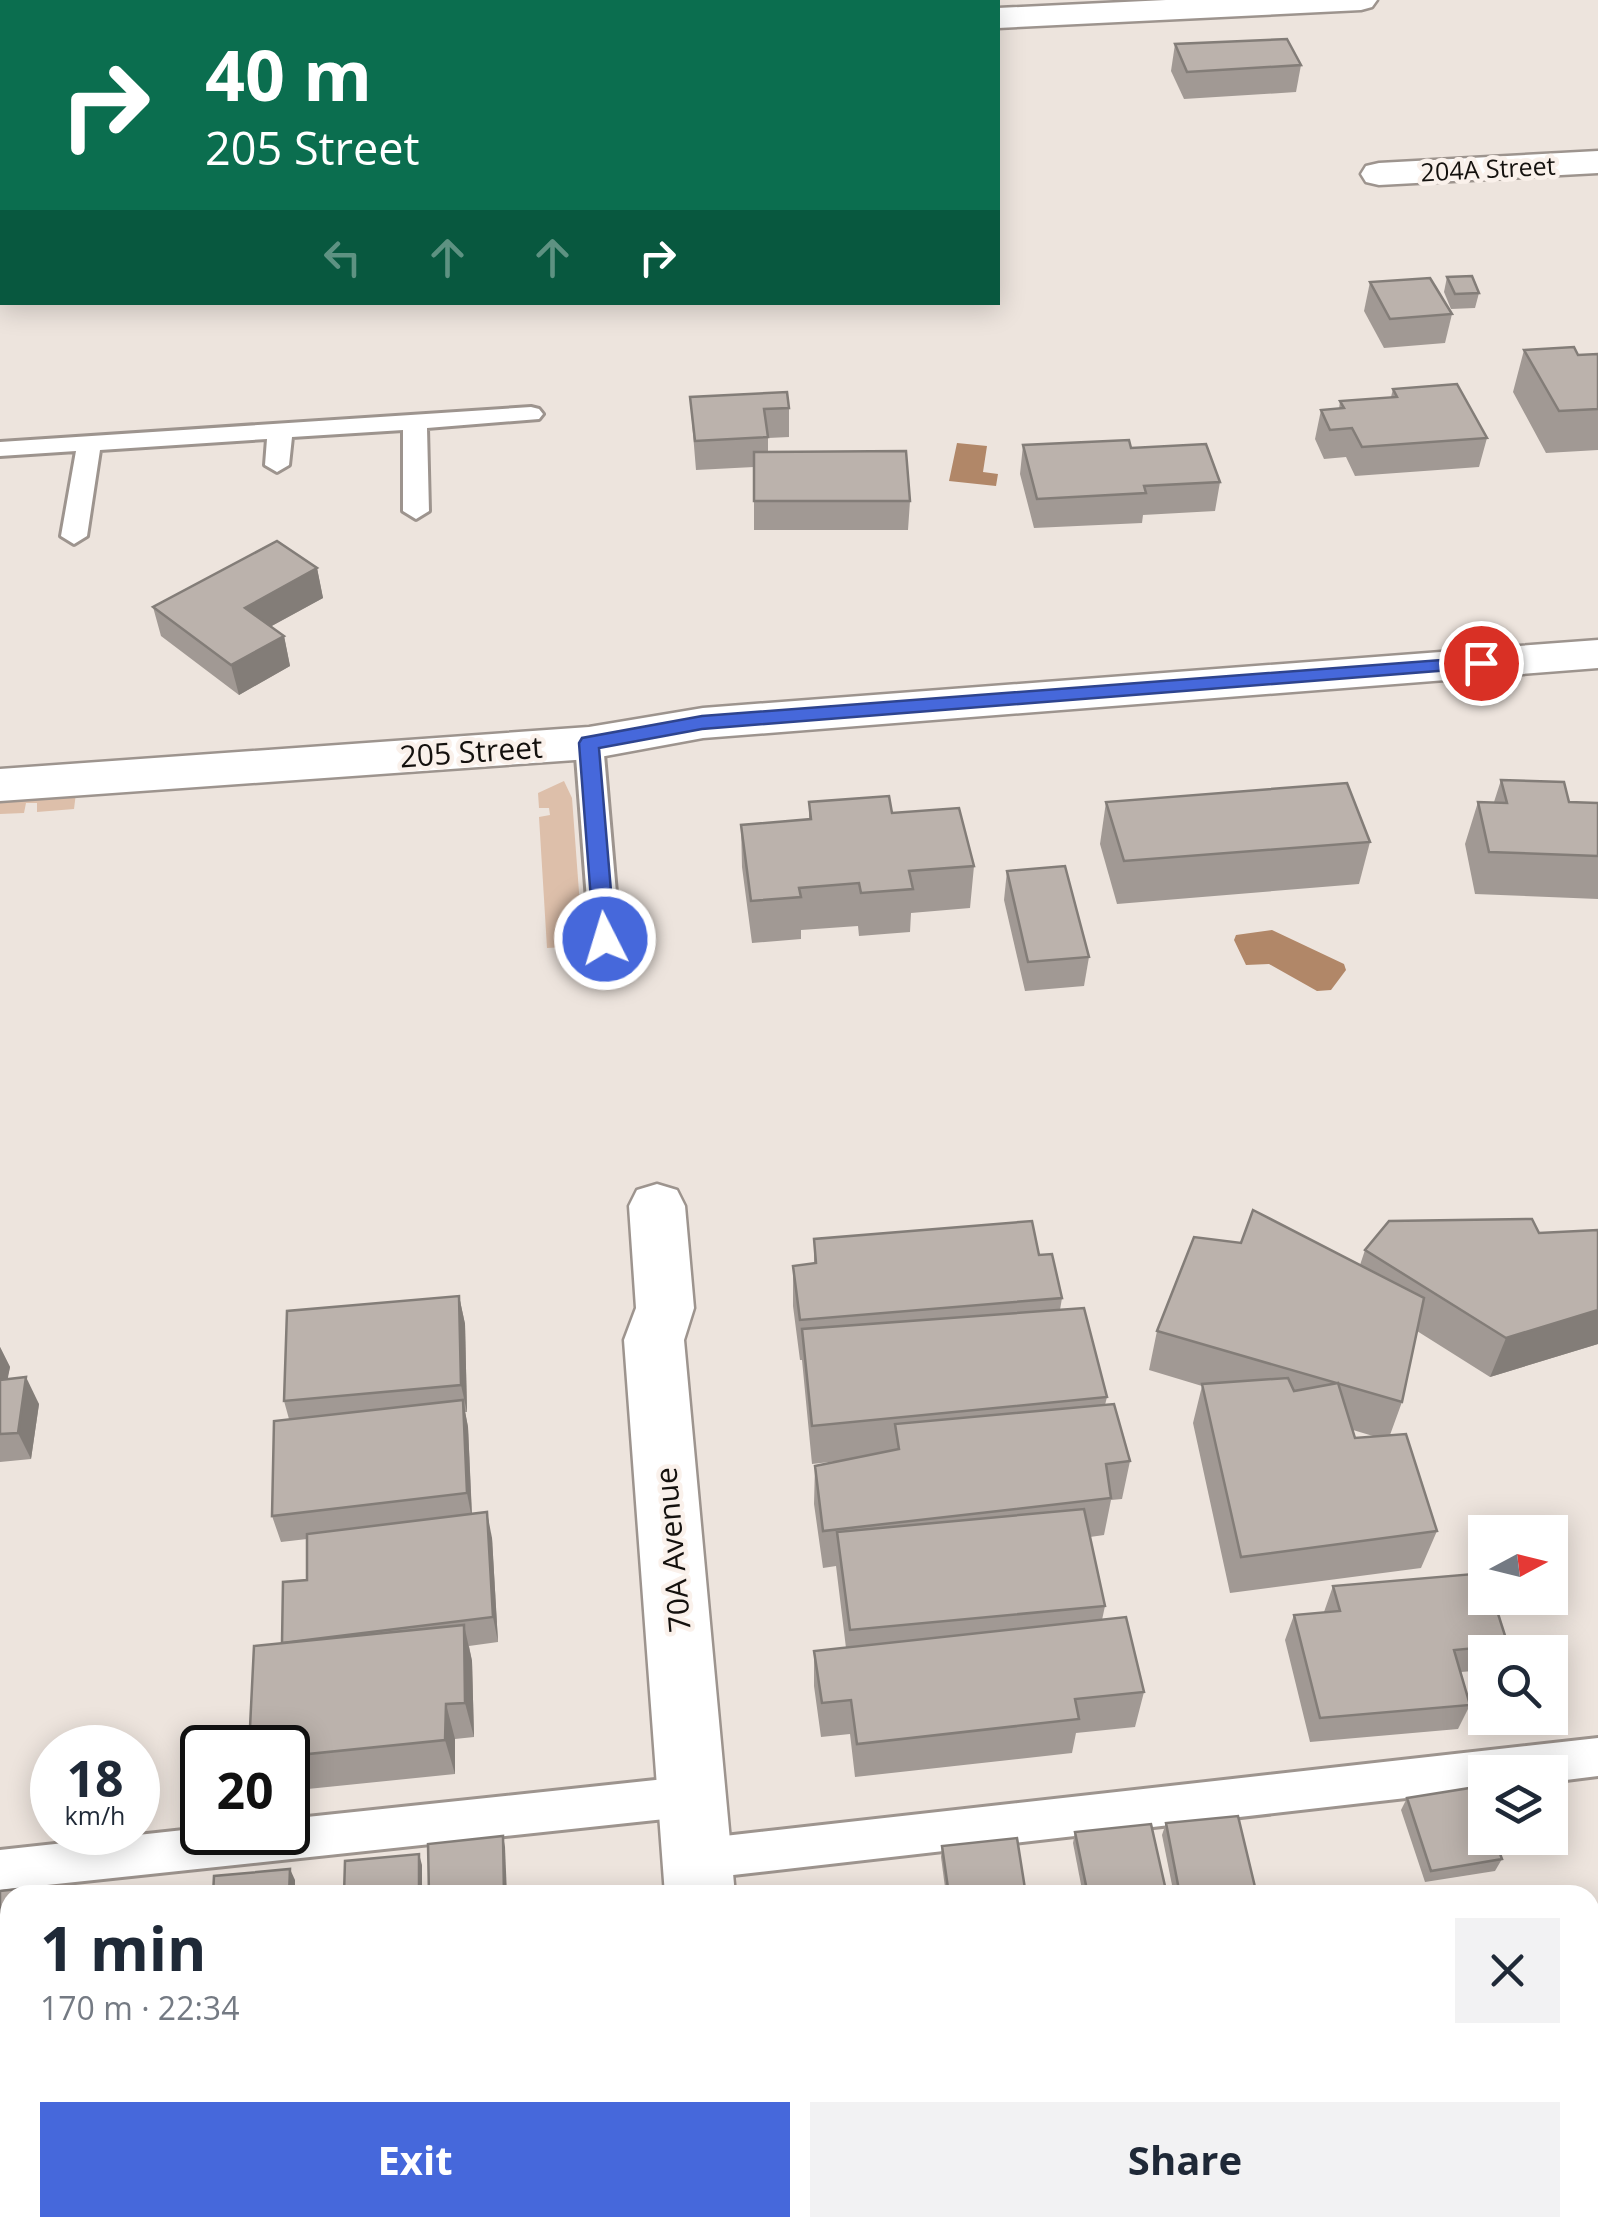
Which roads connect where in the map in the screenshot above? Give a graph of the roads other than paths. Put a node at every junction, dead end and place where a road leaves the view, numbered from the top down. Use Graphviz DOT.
graph roads {
  1 [pos="1360,0"];
  2 [pos="1000,18"];
  3 [pos="1598,162"];
  4 [pos="1378,174"];
  5 [pos="531,414"];
  6 [pos="415,422"];
  7 [pos="280,431"];
  8 [pos="89,444"];
  9 [pos="0,450"];
  10 [pos="277,465"];
  11 [pos="416,512"];
  12 [pos="74,536"];
  13 [pos="1598,654"];
  14 [pos="589,743"];
  15 [pos="0,785"];
  16 [pos="605,939"];
  17 [pos="657,1206"];
  18 [pos="1598,1756"];
  19 [pos="693,1796"];
  20 [pos="0,1870"];
  21 [pos="699,1877"];
  1 -- 2 [label="street"];
  3 -- 4 [label="street, 204A Street"];
  5 -- 6 [label="lane"];
  6 -- 7 [label="lane"];
  6 -- 11 [label="lane"];
  7 -- 8 [label="lane"];
  7 -- 10 [label="lane"];
  8 -- 9 [label="lane"];
  8 -- 12 [label="lane"];
  13 -- 14 [label="street, 205 Street"];
  14 -- 15 [label="street, 205 Street"];
  14 -- 16 [label="lane"];
  17 -- 19 [label="street, 70A Avenue"];
  18 -- 21 [label="lane"];
  19 -- 20 [label="lane"];
  19 -- 21 [label="street, 70A Avenue"];
}
